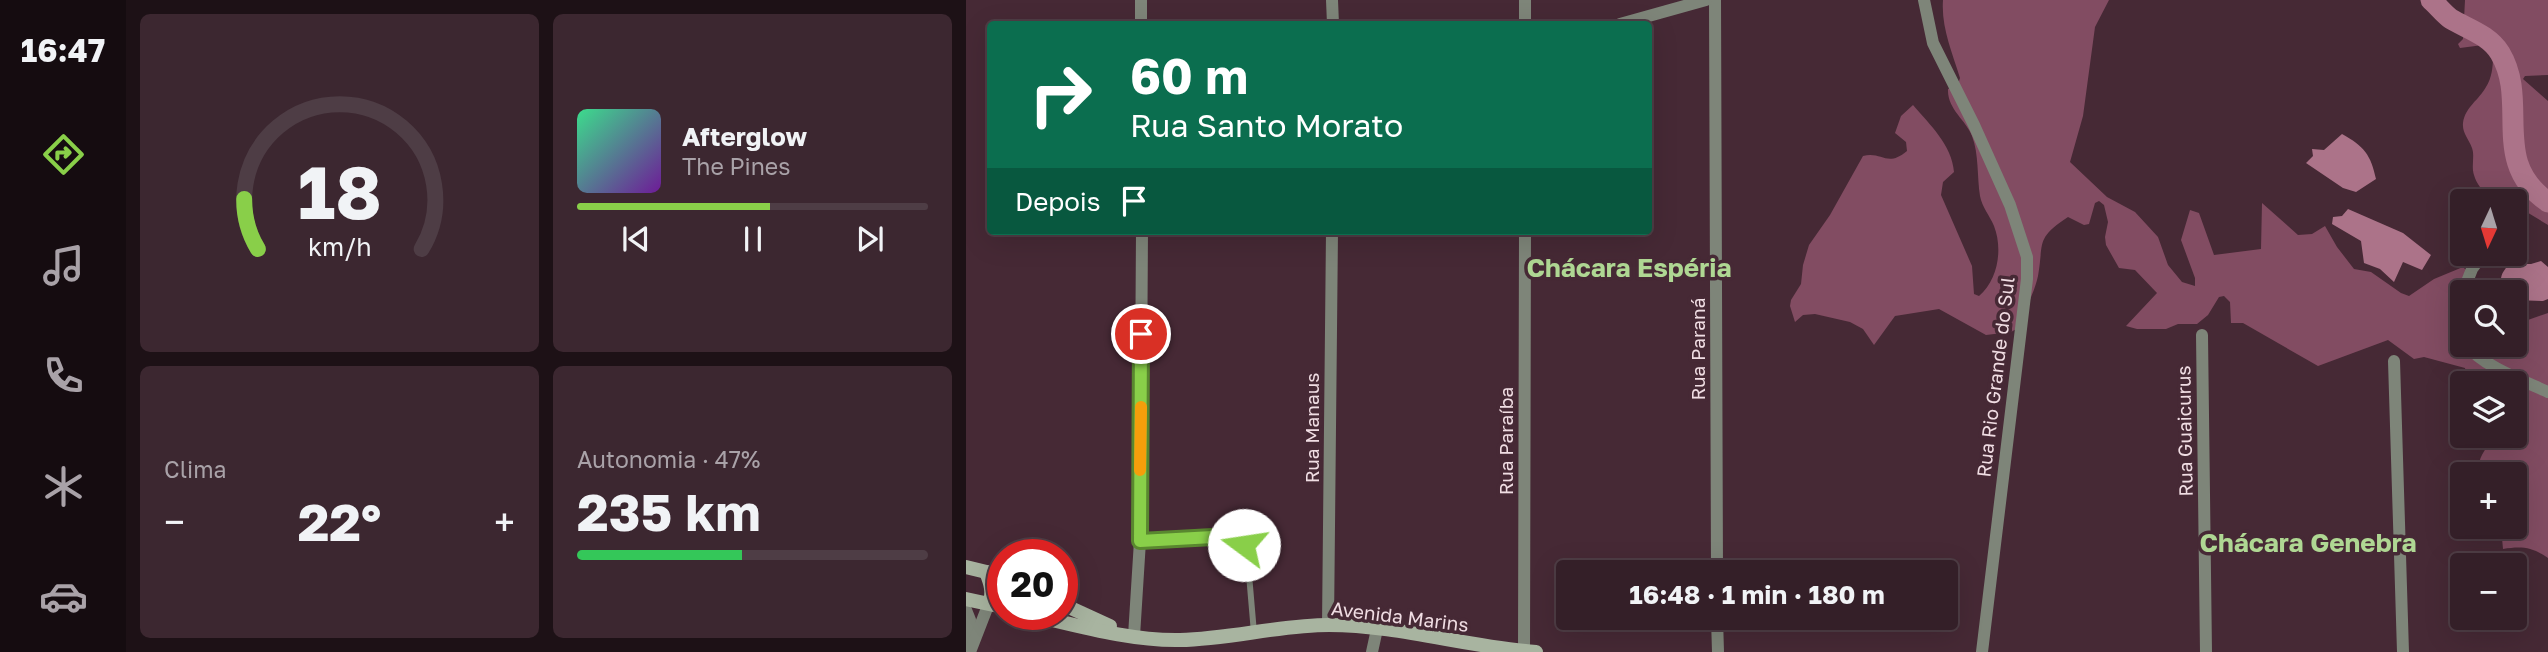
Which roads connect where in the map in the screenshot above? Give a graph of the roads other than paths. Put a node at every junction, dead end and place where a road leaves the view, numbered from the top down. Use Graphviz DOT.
graph roads {
  1 [pos="1141,0"];
  2 [pos="1332,0"];
  3 [pos="1525,0"];
  4 [pos="1706,0"];
  5 [pos="1714,0"];
  6 [pos="1924,0"];
  7 [pos="1141,21"];
  8 [pos="1332,21"];
  9 [pos="1525,21"];
  10 [pos="1631,21"];
  11 [pos="1142,235"];
  12 [pos="1332,235"];
  13 [pos="1525,235"];
  14 [pos="2202,335"];
  15 [pos="2481,357"];
  16 [pos="2394,361"];
  17 [pos="2548,392"];
  18 [pos="1140,541"];
  19 [pos="1717,560"];
  20 [pos="966,567"];
  21 [pos="986,572"];
  22 [pos="966,599"];
  23 [pos="987,603"];
  24 [pos="966,610"];
  25 [pos="1078,611"];
  26 [pos="987,621"];
  27 [pos="1078,624"];
  28 [pos="1328,625"];
  29 [pos="1377,629"];
  30 [pos="1717,630"];
  31 [pos="1254,633"];
  32 [pos="1134,636"];
  33 [pos="969,652"];
  34 [pos="1372,652"];
  35 [pos="1530,652"];
  36 [pos="1717,652"];
  37 [pos="1982,652"];
  38 [pos="2206,652"];
  39 [pos="2403,652"];
  1 -- 7 [label="street"];
  2 -- 8 [label="street"];
  3 -- 9 [label="street"];
  4 -- 10 [label="street"];
  5 -- 19 [label="street, Rua Paraná"];
  6 -- 37 [label="street, Rua Rio Grande do Sul"];
  11 -- 18 [label="street"];
  12 -- 28 [label="street, Rua Manaus"];
  13 -- 35 [label="street, Rua Paraíba"];
  14 -- 38 [label="street, Rua Guaicurus"];
  15 -- 17 [label="street"];
  16 -- 39 [label="street"];
  18 -- 31 [label="lane"];
  18 -- 32 [label="street"];
  20 -- 21 [label="street"];
  22 -- 23 [label="street"];
  24 -- 33 [label="street"];
  25 -- 32 [label="street"];
  26 -- 33 [label="street"];
  27 -- 32 [label="street"];
  28 -- 29 [label="street, Avenida Marins"];
  28 -- 31 [label="street, Avenida Marins"];
  29 -- 34 [label="street"];
  29 -- 35 [label="street, Avenida Marins"];
  30 -- 36 [label="street"];
  31 -- 32 [label="street, Avenida Marins"];
}
